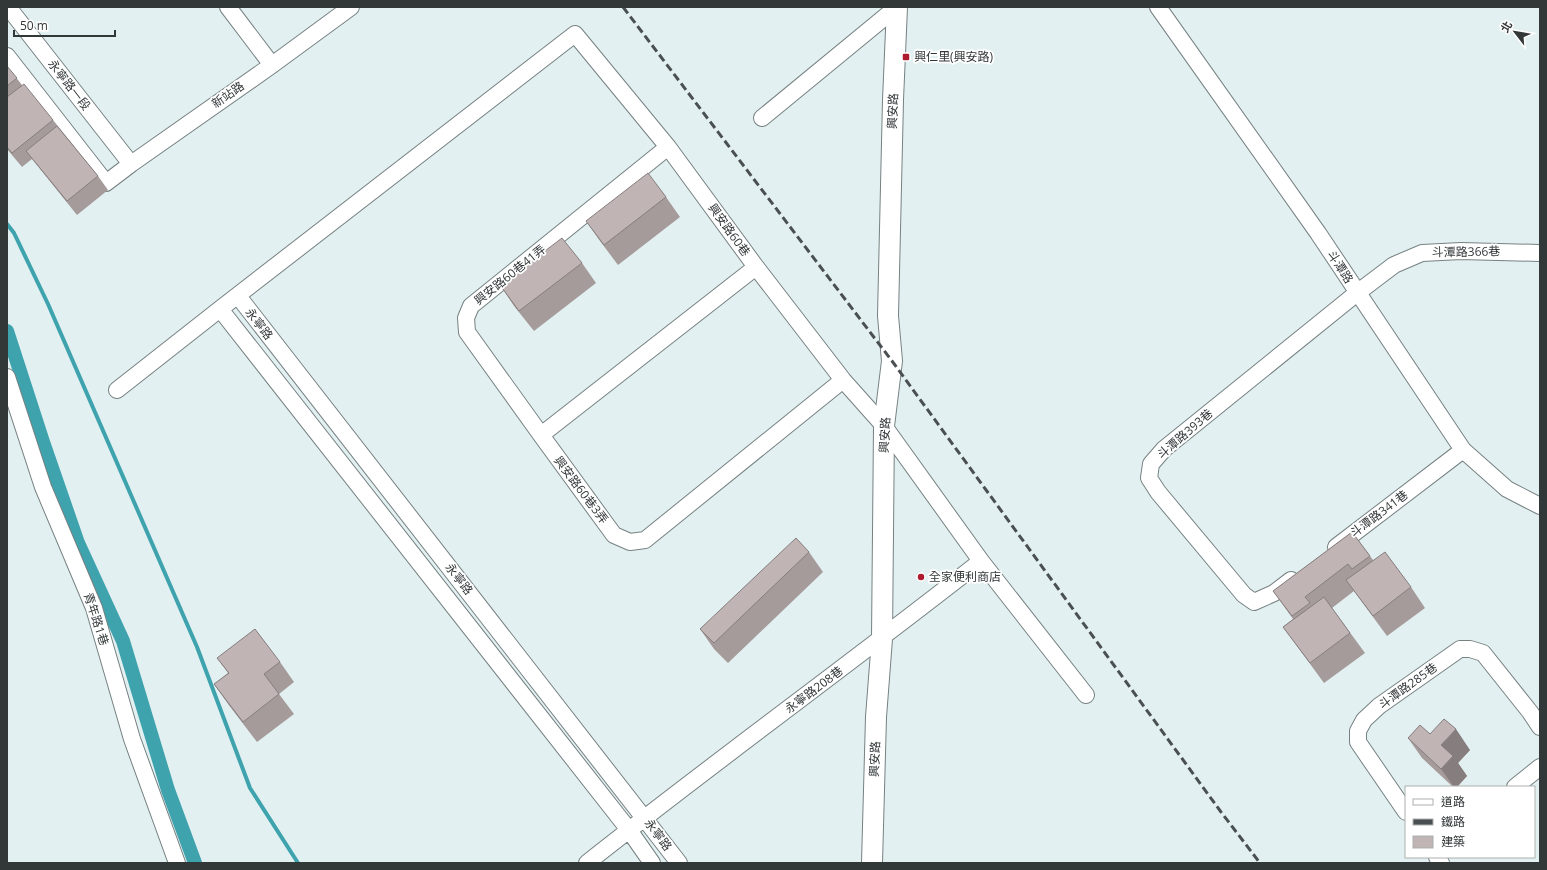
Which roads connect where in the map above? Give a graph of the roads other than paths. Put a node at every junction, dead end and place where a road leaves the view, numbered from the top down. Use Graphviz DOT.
graph roads {
  1 [pos="8,7"];
  2 [pos="228,7"];
  3 [pos="351,7"];
  4 [pos="897,7"];
  5 [pos="1158,7"];
  6 [pos="7,56"];
  7 [pos="272,65"];
  8 [pos="762,118"];
  9 [pos="668,147"];
  10 [pos="131,164"];
  11 [pos="1540,253"];
  12 [pos="756,267"];
  13 [pos="1357,293"];
  14 [pos="238,296"];
  15 [pos="220,309"];
  16 [pos="7,377"];
  17 [pos="843,380"];
  18 [pos="117,390"];
  19 [pos="884,426"];
  20 [pos="541,436"];
  21 [pos="1462,450"];
  22 [pos="1540,506"];
  23 [pos="1325,555"];
  24 [pos="981,561"];
  25 [pos="1306,569"];
  26 [pos="882,639"];
  27 [pos="1086,695"];
  28 [pos="1535,709"];
  29 [pos="1540,727"];
  30 [pos="1540,767"];
  31 [pos="1516,786"];
  32 [pos="1405,811"];
  33 [pos="645,817"];
  34 [pos="629,830"];
  35 [pos="177,863"];
  36 [pos="587,863"];
  37 [pos="652,863"];
  38 [pos="679,863"];
  39 [pos="872,863"];
  1 -- 10 [label="street, 永寧路一段"];
  2 -- 7 [label="street"];
  3 -- 7 [label="street, 新站路"];
  4 -- 8 [label="street"];
  4 -- 19 [label="street, 興安路"];
  5 -- 13 [label="street, 斗潭路"];
  6 -- 10 [label="street, 新站路"];
  7 -- 10 [label="street, 新站路"];
  9 -- 12 [label="street, 興安路60巷"];
  9 -- 14 [label="street, 興安路60巷"];
  9 -- 20 [label="street, 興安路60巷41弄"];
  11 -- 13 [label="street, 斗潭路366巷"];
  12 -- 17 [label="street, 興安路60巷"];
  12 -- 20 [label="street"];
  13 -- 21 [label="street, 斗潭路"];
  13 -- 25 [label="street, 斗潭路393巷"];
  14 -- 15 [label="street"];
  14 -- 33 [label="street, 永寧路"];
  15 -- 18 [label="street"];
  15 -- 34 [label="street, 永寧路"];
  16 -- 35 [label="street, 青年路1巷"];
  17 -- 19 [label="street, 興安路60巷"];
  17 -- 20 [label="street, 興安路60巷3弄"];
  19 -- 24 [label="street, 興安路60巷"];
  19 -- 26 [label="street, 興安路"];
  21 -- 22 [label="street, 斗潭路"];
  21 -- 23 [label="street, 斗潭路341巷"];
  24 -- 26 [label="street, 永寧路208巷"];
  24 -- 27 [label="street, 興安路60巷"];
  26 -- 33 [label="street, 永寧路208巷"];
  26 -- 39 [label="street, 興安路"];
  28 -- 29 [label="street, 斗潭路285巷"];
  28 -- 32 [label="street, 斗潭路285巷"];
  30 -- 31 [label="street"];
  33 -- 34 [label="street, 永寧路208巷"];
  33 -- 38 [label="street, 永寧路"];
  34 -- 36 [label="street, 永寧路208巷"];
  34 -- 37 [label="street, 永寧路"];
}
